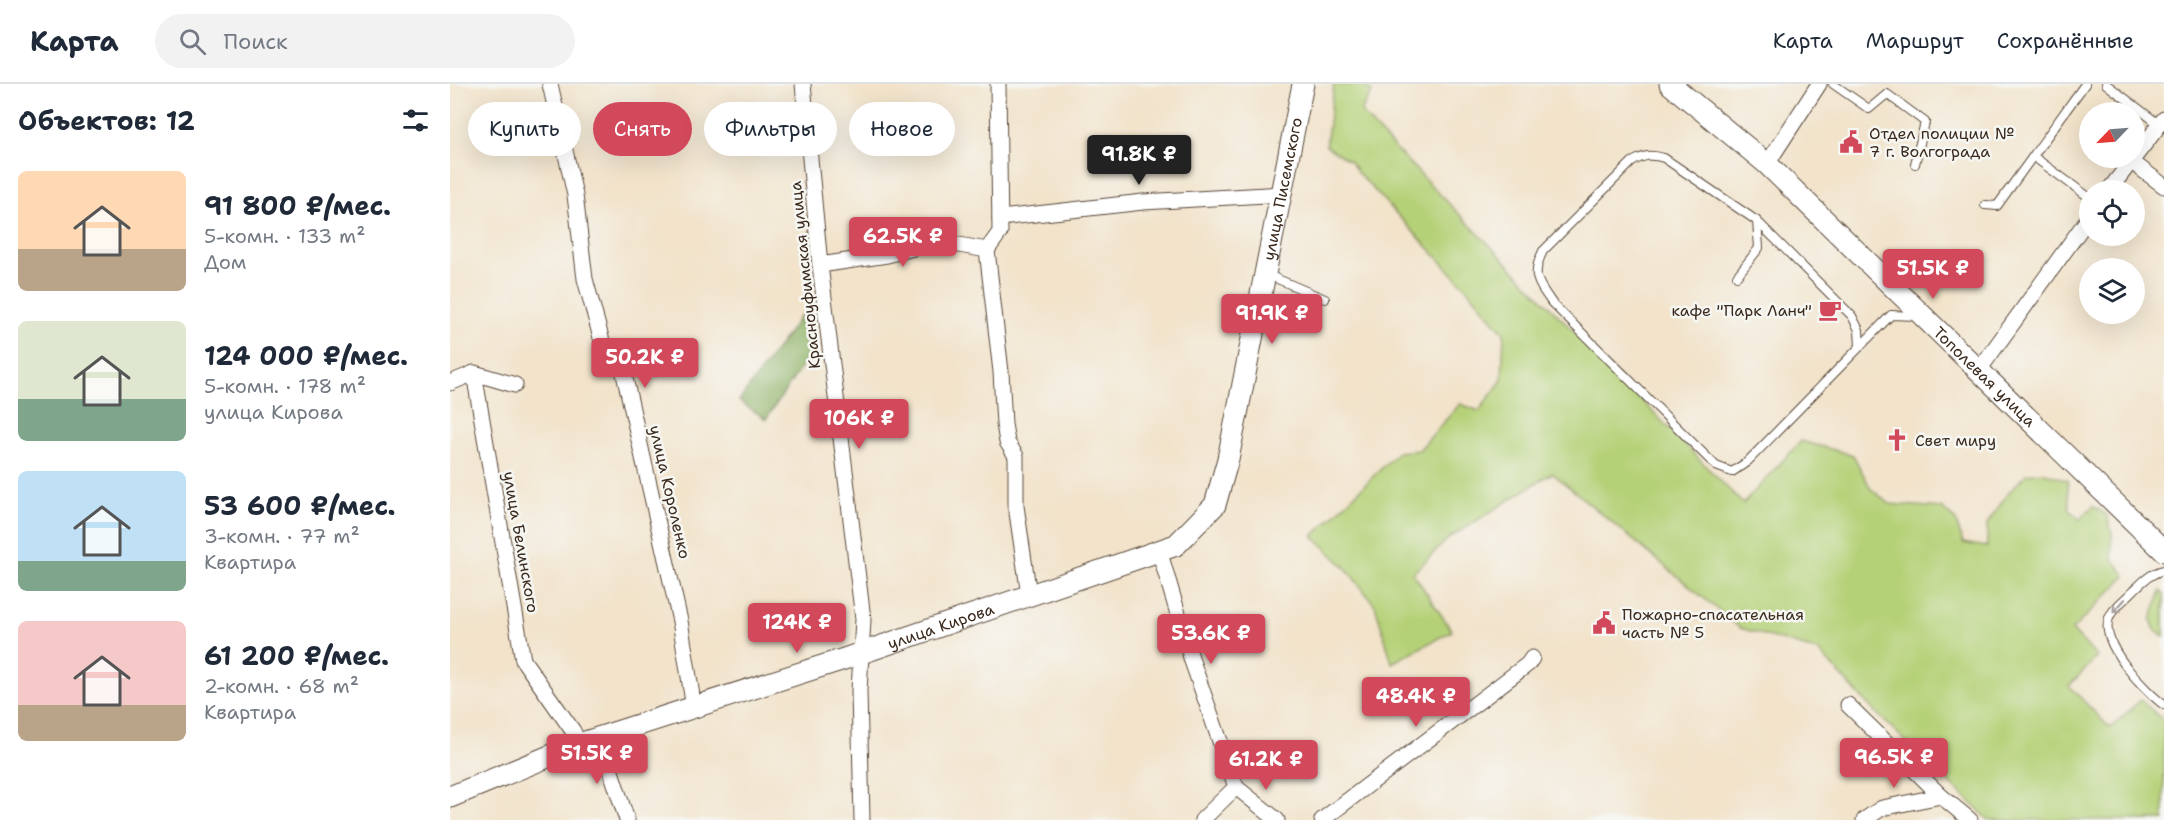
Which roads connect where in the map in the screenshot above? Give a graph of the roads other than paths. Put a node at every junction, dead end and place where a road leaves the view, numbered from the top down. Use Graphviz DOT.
graph roads {
  1 [pos="550,84"];
  2 [pos="803,84"];
  3 [pos="998,84"];
  4 [pos="1303,84"];
  5 [pos="1670,84"];
  6 [pos="1819,84"];
  7 [pos="1833,84"];
  8 [pos="2085,84"];
  9 [pos="2106,84"];
  10 [pos="2162,122"];
  11 [pos="2145,145"];
  12 [pos="2034,157"];
  13 [pos="1767,164"];
  14 [pos="1915,164"];
  15 [pos="2127,168"];
  16 [pos="2140,168"];
  17 [pos="2117,180"];
  18 [pos="2164,186"];
  19 [pos="2079,190"];
  20 [pos="1282,194"];
  21 [pos="1985,205"];
  22 [pos="1000,218"];
  23 [pos="1758,221"];
  24 [pos="2079,231"];
  25 [pos="987,250"];
  26 [pos="820,265"];
  27 [pos="1266,275"];
  28 [pos="1737,276"];
  29 [pos="1324,299"];
  30 [pos="1921,316"];
  31 [pos="1860,346"];
  32 [pos="1978,370"];
  33 [pos="474,372"];
  34 [pos="450,383"];
  35 [pos="515,385"];
  36 [pos="1160,550"];
  37 [pos="2164,551"];
  38 [pos="2164,570"];
  39 [pos="1029,595"];
  40 [pos="863,652"];
  41 [pos="1532,658"];
  42 [pos="1848,705"];
  43 [pos="2164,705"];
  44 [pos="694,708"];
  45 [pos="600,738"];
  46 [pos="579,744"];
  47 [pos="1236,787"];
  48 [pos="1941,796"];
  49 [pos="450,797"];
  50 [pos="627,820"];
  51 [pos="862,820"];
  52 [pos="1202,820"];
  53 [pos="1277,820"];
  54 [pos="1322,820"];
  55 [pos="1864,820"];
  56 [pos="1970,820"];
  1 -- 44 [label="street, улица Короленко"];
  2 -- 26 [label="street, Красноуфимская улица"];
  3 -- 22 [label="street"];
  4 -- 20 [label="main road, улица Писемского"];
  5 -- 13 [label="main road, Тополевая улица"];
  6 -- 13 [label="street"];
  7 -- 14 [label="lane"];
  8 -- 12 [label="lane"];
  9 -- 10 [label="lane"];
  10 -- 11 [label="street"];
  12 -- 19 [label="lane"];
  12 -- 21 [label="lane"];
  13 -- 30 [label="main road, Тополевая улица"];
  15 -- 17 [label="street"];
  16 -- 18 [label="street"];
  20 -- 22 [label="street"];
  20 -- 27 [label="main road, улица Писемского"];
  22 -- 25 [label="street"];
  23 -- 28 [label="lane"];
  23 -- 31 [label="lane"];
  23 -- 31 [label="lane"];
  24 -- 32 [label="street"];
  25 -- 26 [label="street"];
  25 -- 39 [label="street"];
  26 -- 40 [label="street, Красноуфимская улица"];
  27 -- 29 [label="lane"];
  27 -- 36 [label="main road, улица Писемского"];
  30 -- 31 [label="lane"];
  30 -- 32 [label="main road, Тополевая улица"];
  32 -- 37 [label="main road, Тополевая улица"];
  33 -- 34 [label="street"];
  33 -- 35 [label="street"];
  33 -- 46 [label="street, улица Белинского"];
  36 -- 39 [label="main road, улица Кирова"];
  36 -- 47 [label="street"];
  38 -- 43 [label="lane, one-way"];
  39 -- 40 [label="main road, улица Кирова"];
  40 -- 44 [label="main road, улица Кирова"];
  40 -- 51 [label="street, Красноуфимская улица"];
  41 -- 54 [label="street"];
  42 -- 48 [label="street"];
  44 -- 45 [label="main road, улица Кирова"];
  45 -- 46 [label="main road, улица Кирова"];
  45 -- 50 [label="street"];
  46 -- 49 [label="main road, улица Кирова"];
  47 -- 52 [label="street"];
  47 -- 53 [label="street"];
  48 -- 55 [label="street"];
  48 -- 56 [label="street"];
}
